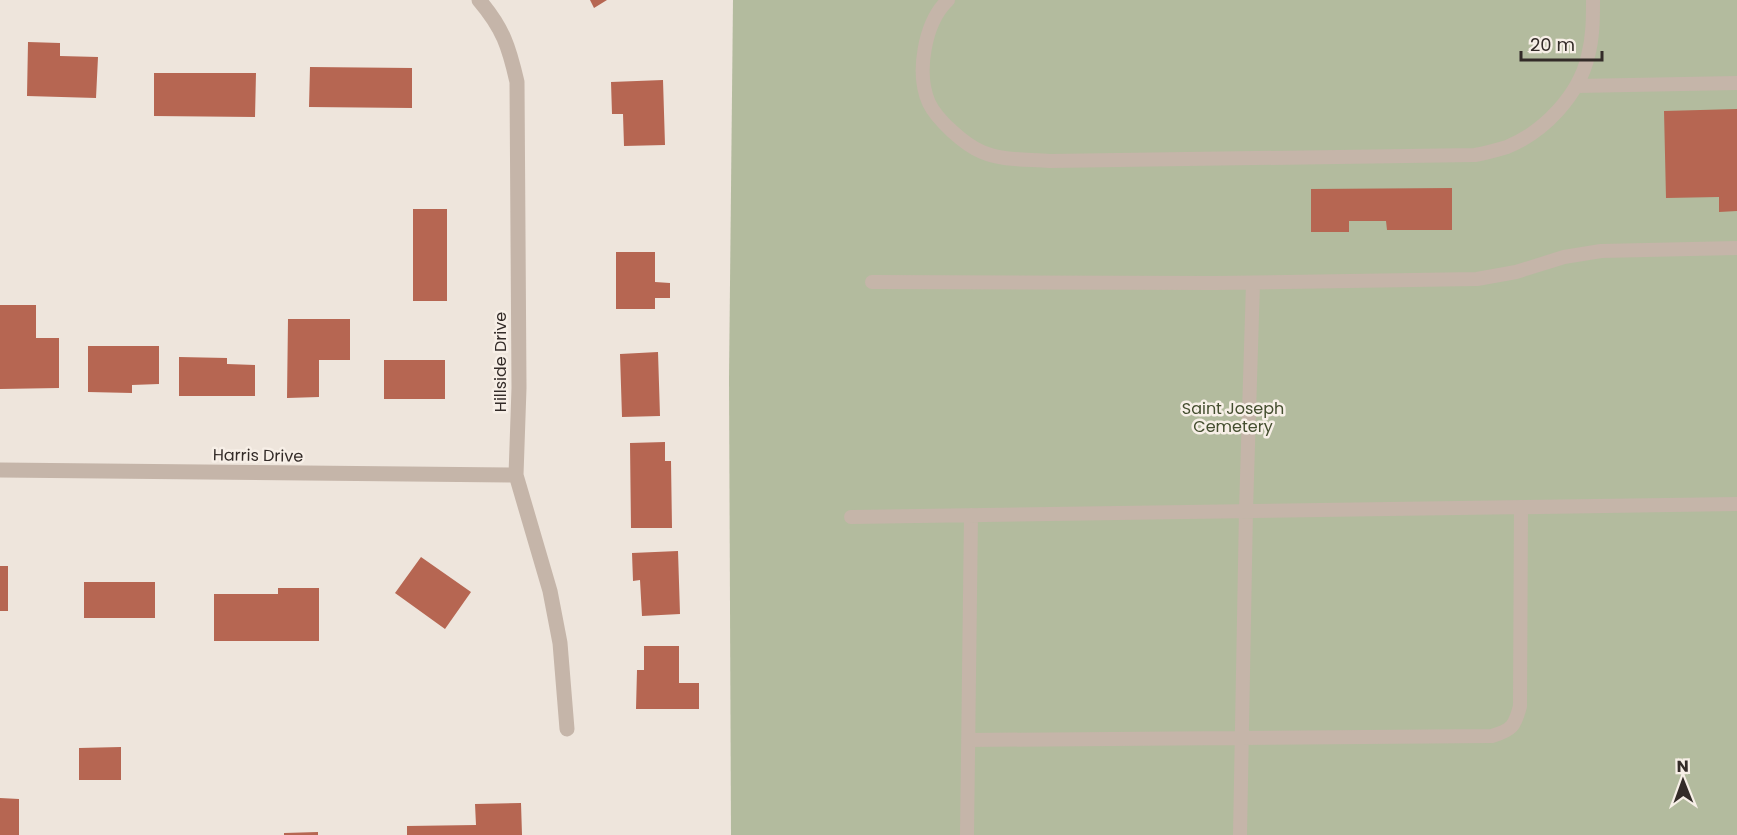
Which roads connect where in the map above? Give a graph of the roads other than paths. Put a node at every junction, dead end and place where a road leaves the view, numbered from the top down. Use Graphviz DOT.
graph roads {
  1 [pos="479,0"];
  2 [pos="948,0"];
  3 [pos="1593,0"];
  4 [pos="1737,83"];
  5 [pos="1576,86"];
  6 [pos="1737,248"];
  7 [pos="872,282"];
  8 [pos="1253,283"];
  9 [pos="0,470"];
  10 [pos="516,475"];
  11 [pos="1737,504"];
  12 [pos="1521,507"];
  13 [pos="1246,510"];
  14 [pos="971,515"];
  15 [pos="851,517"];
  16 [pos="567,729"];
  17 [pos="1241,738"];
  18 [pos="968,740"];
  19 [pos="967,835"];
  20 [pos="1240,835"];
  1 -- 10 [label="street, Hillside Drive"];
  2 -- 5 [label="lane"];
  3 -- 5 [label="lane"];
  4 -- 5 [label="lane"];
  6 -- 8 [label="lane"];
  7 -- 8 [label="lane"];
  8 -- 13 [label="lane"];
  9 -- 10 [label="street, Harris Drive"];
  10 -- 16 [label="street, Hillside Drive"];
  11 -- 12 [label="lane"];
  12 -- 13 [label="lane"];
  12 -- 17 [label="lane"];
  13 -- 14 [label="lane"];
  13 -- 17 [label="lane"];
  14 -- 15 [label="lane"];
  14 -- 18 [label="lane"];
  17 -- 18 [label="lane"];
  17 -- 20 [label="lane"];
  18 -- 19 [label="lane"];
}
